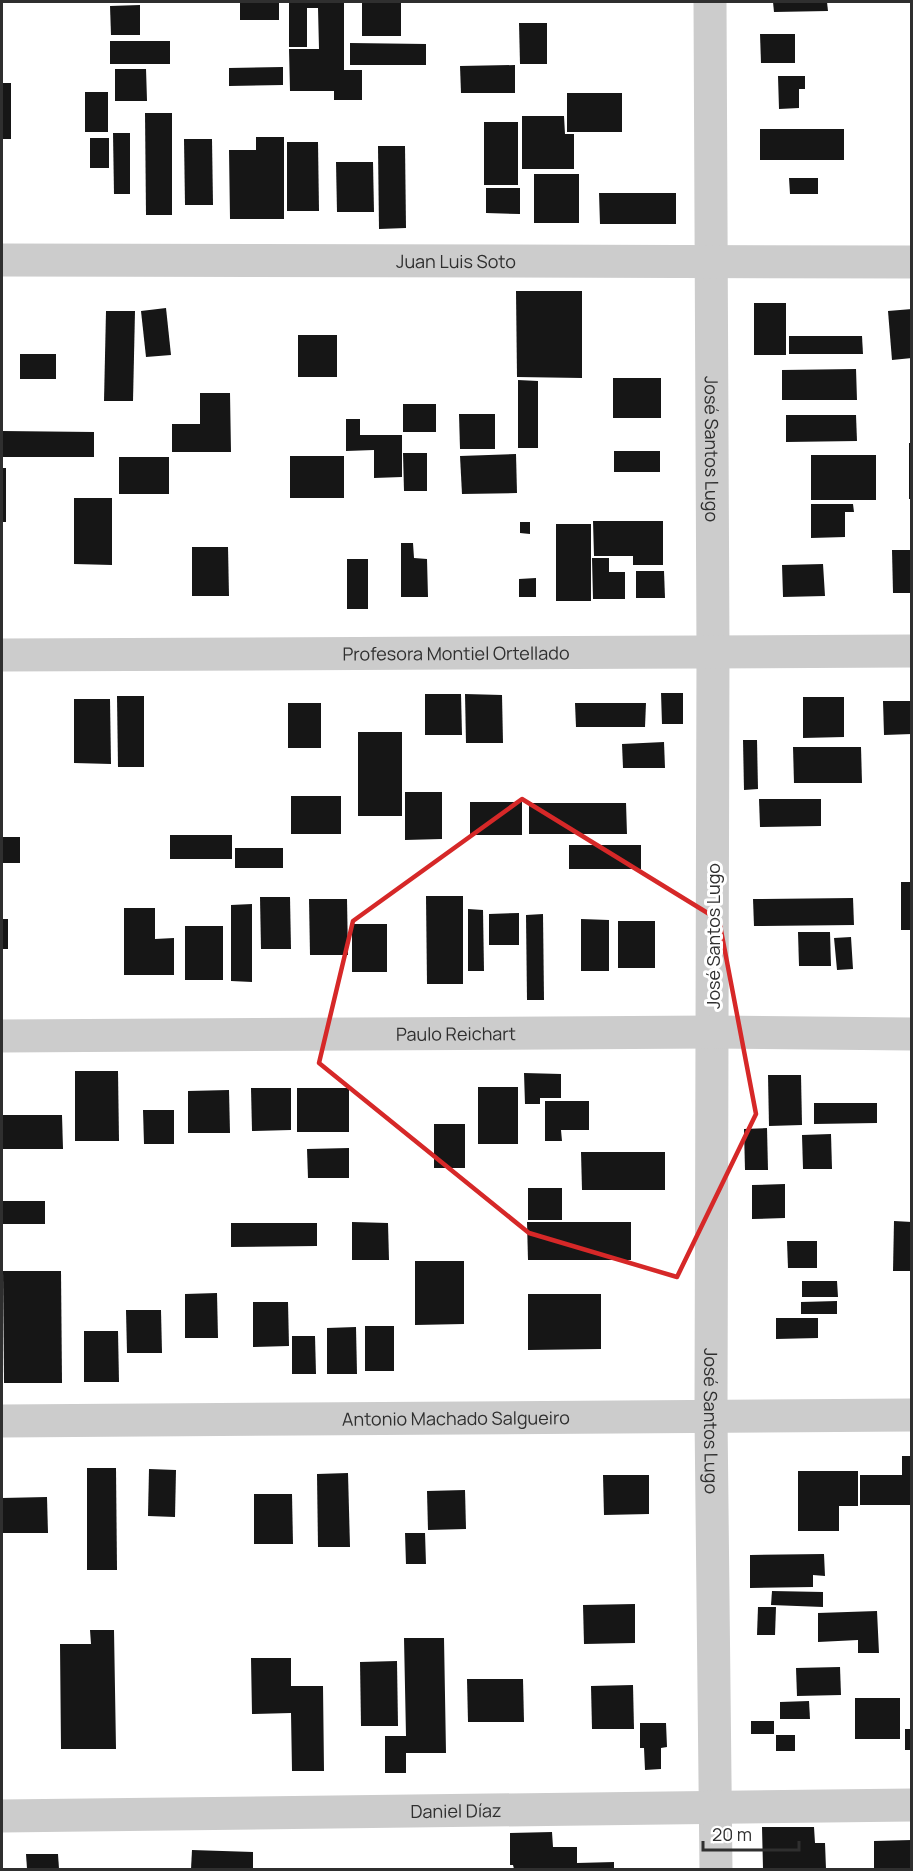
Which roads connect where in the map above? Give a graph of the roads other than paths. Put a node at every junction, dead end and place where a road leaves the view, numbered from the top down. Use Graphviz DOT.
graph roads {
  1 [pos="710,2"];
  2 [pos="2,260"];
  3 [pos="712,262"];
  4 [pos="912,262"];
  5 [pos="912,651"];
  6 [pos="713,652"];
  7 [pos="2,655"];
  8 [pos="713,1032"];
  9 [pos="912,1034"];
  10 [pos="2,1036"];
  11 [pos="912,1415"];
  12 [pos="711,1416"];
  13 [pos="2,1421"];
  14 [pos="912,1806"];
  15 [pos="715,1807"];
  16 [pos="2,1816"];
  17 [pos="716,1869"];
  1 -- 3 [label="street, José Santos Lugo"];
  2 -- 3 [label="street, Juan Luis Soto"];
  3 -- 4 [label="street, Juan Luis Soto"];
  3 -- 6 [label="street, José Santos Lugo"];
  5 -- 6 [label="street, Profesora Montiel Ortellado"];
  6 -- 7 [label="street, Profesora Montiel Ortellado"];
  6 -- 8 [label="street, José Santos Lugo"];
  8 -- 9 [label="street, Paulo Reichart"];
  8 -- 10 [label="street, Paulo Reichart"];
  8 -- 12 [label="street, José Santos Lugo"];
  11 -- 12 [label="street, Antonio Machado Salgueiro"];
  12 -- 13 [label="street, Antonio Machado Salgueiro"];
  12 -- 15 [label="street, José Santos Lugo"];
  14 -- 15 [label="street, Daniel Díaz"];
  15 -- 16 [label="street, Daniel Díaz"];
  15 -- 17 [label="street, José Santos Lugo"];
}
